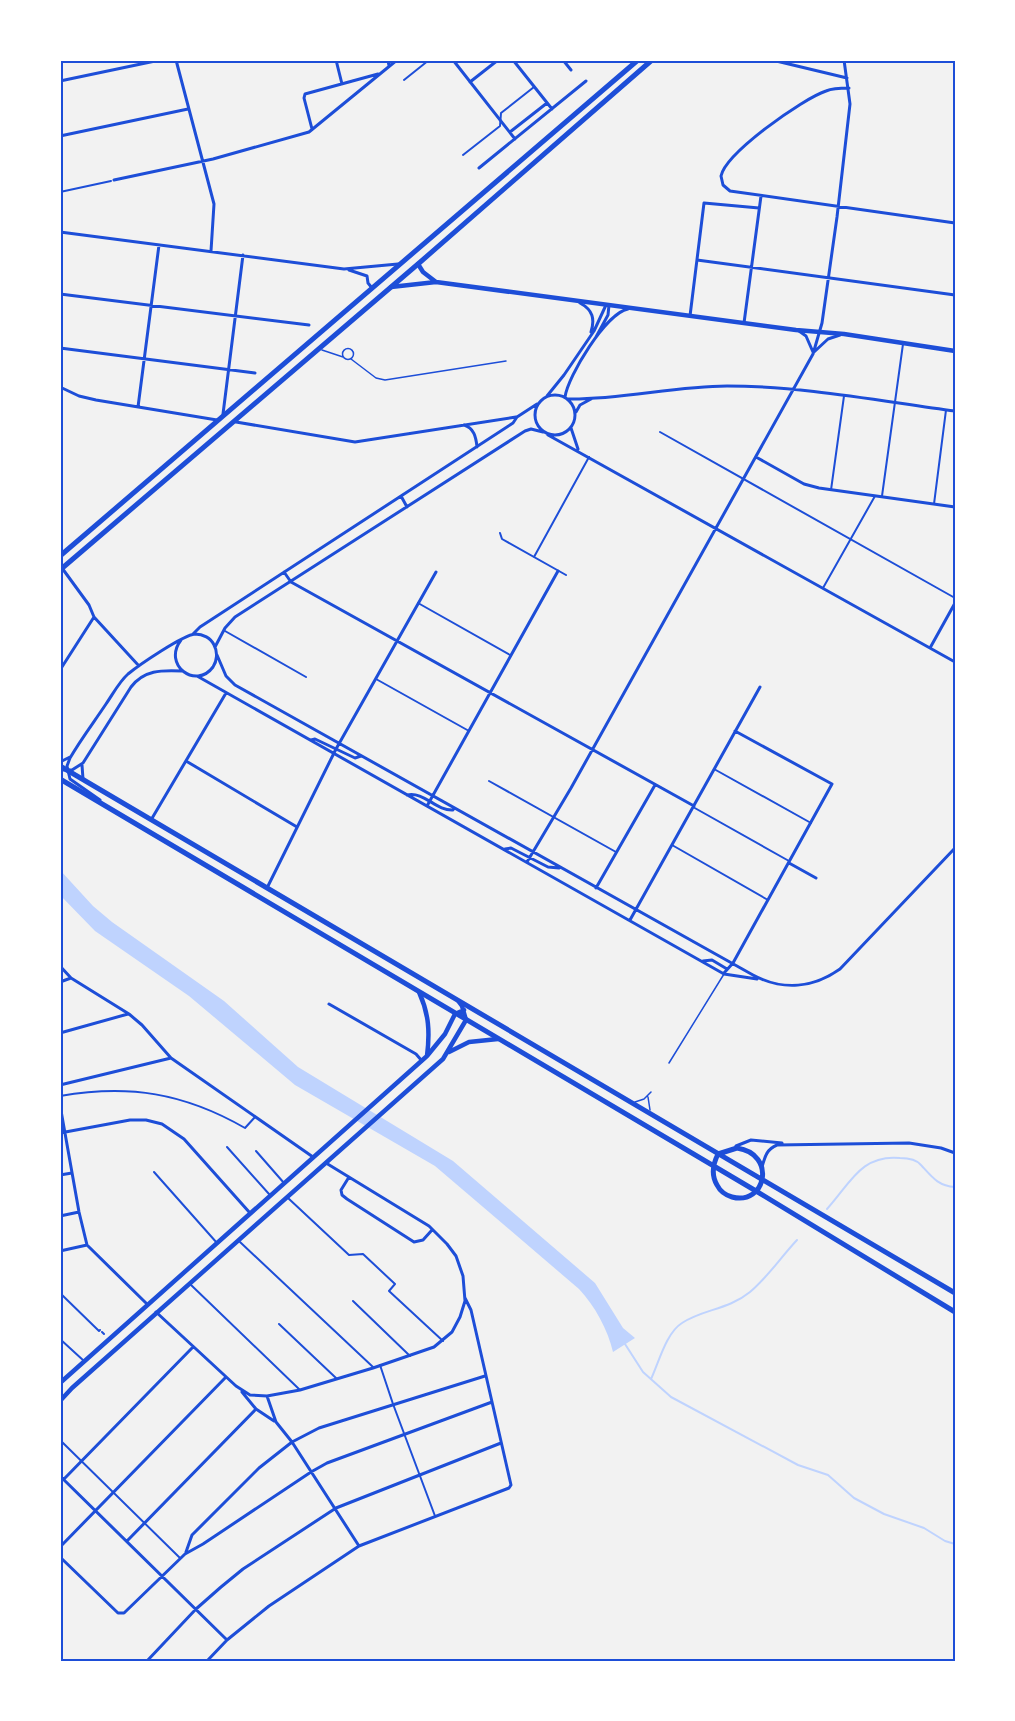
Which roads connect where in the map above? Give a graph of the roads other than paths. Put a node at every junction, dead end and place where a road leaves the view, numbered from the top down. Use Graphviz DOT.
graph roads {
  1 [pos="159,60"];
  2 [pos="176,60"];
  3 [pos="336,60"];
  4 [pos="388,60"];
  5 [pos="397,60"];
  6 [pos="429,60"];
  7 [pos="453,60"];
  8 [pos="498,60"];
  9 [pos="513,60"];
  10 [pos="563,60"];
  11 [pos="638,60"];
  12 [pos="652,60"];
  13 [pos="772,60"];
  14 [pos="844,60"];
  15 [pos="389,66"];
  16 [pos="571,70"];
  17 [pos="380,74"];
  18 [pos="847,78"];
  19 [pos="404,80"];
  20 [pos="60,81"];
  21 [pos="355,81"];
  22 [pos="586,81"];
  23 [pos="470,82"];
  24 [pos="342,84"];
  25 [pos="534,86"];
  26 [pos="849,88"];
  27 [pos="360,90"];
  28 [pos="547,103"];
  29 [pos="188,109"];
  30 [pos="552,109"];
  31 [pos="500,120"];
  32 [pos="312,129"];
  33 [pos="510,132"];
  34 [pos="60,136"];
  35 [pos="515,139"];
  36 [pos="463,155"];
  37 [pos="202,161"];
  38 [pos="479,168"];
  39 [pos="113,181"];
  40 [pos="60,192"];
  41 [pos="761,196"];
  42 [pos="839,206"];
  43 [pos="759,208"];
  44 [pos="955,223"];
  45 [pos="60,232"];
  46 [pos="159,245"];
  47 [pos="211,252"];
  48 [pos="243,255"];
  49 [pos="425,258"];
  50 [pos="697,260"];
  51 [pos="402,264"];
  52 [pos="418,264"];
  53 [pos="752,266"];
  54 [pos="375,268"];
  55 [pos="344,269"];
  56 [pos="423,272"];
  57 [pos="367,276"];
  58 [pos="428,276"];
  59 [pos="828,277"];
  60 [pos="436,282"];
  61 [pos="414,285"];
  62 [pos="391,287"];
  63 [pos="373,289"];
  64 [pos="60,294"];
  65 [pos="955,295"];
  66 [pos="576,300"];
  67 [pos="152,305"];
  68 [pos="608,305"];
  69 [pos="631,308"];
  70 [pos="236,316"];
  71 [pos="690,316"];
  72 [pos="744,323"];
  73 [pos="309,325"];
  74 [pos="796,330"];
  75 [pos="823,332"];
  76 [pos="844,334"];
  77 [pos="589,336"];
  78 [pos="595,339"];
  79 [pos="903,344"];
  80 [pos="820,346"];
  81 [pos="60,348"];
  82 [pos="318,350"];
  83 [pos="955,351"];
  84 [pos="813,354"];
  85 [pos="343,357"];
  86 [pos="145,359"];
  87 [pos="351,359"];
  88 [pos="506,361"];
  89 [pos="228,370"];
  90 [pos="255,373"];
  91 [pos="60,387"];
  92 [pos="793,390"];
  93 [pos="547,396"];
  94 [pos="844,396"];
  95 [pos="566,398"];
  96 [pos="592,399"];
  97 [pos="895,403"];
  98 [pos="537,404"];
  99 [pos="138,407"];
  100 [pos="946,410"];
  101 [pos="955,411"];
  102 [pos="576,416"];
  103 [pos="518,417"];
  104 [pos="221,418"];
  105 [pos="234,422"];
  106 [pos="462,424"];
  107 [pos="571,428"];
  108 [pos="543,432"];
  109 [pos="660,432"];
  110 [pos="548,435"];
  111 [pos="477,447"];
  112 [pos="578,450"];
  113 [pos="590,457"];
  114 [pos="756,457"];
  115 [pos="743,479"];
  116 [pos="831,490"];
  117 [pos="401,496"];
  118 [pos="875,496"];
  119 [pos="882,497"];
  120 [pos="933,504"];
  121 [pos="407,507"];
  122 [pos="955,507"];
  123 [pos="716,528"];
  124 [pos="500,533"];
  125 [pos="850,540"];
  126 [pos="60,556"];
  127 [pos="534,557"];
  128 [pos="61,569"];
  129 [pos="558,571"];
  130 [pos="284,572"];
  131 [pos="436,572"];
  132 [pos="566,575"];
  133 [pos="291,582"];
  134 [pos="823,588"];
  135 [pos="955,601"];
  136 [pos="418,603"];
  137 [pos="94,617"];
  138 [pos="224,630"];
  139 [pos="193,634"];
  140 [pos="181,640"];
  141 [pos="397,641"];
  142 [pos="215,647"];
  143 [pos="930,648"];
  144 [pos="217,655"];
  145 [pos="511,656"];
  146 [pos="955,662"];
  147 [pos="139,666"];
  148 [pos="60,670"];
  149 [pos="182,671"];
  150 [pos="197,676"];
  151 [pos="306,677"];
  152 [pos="376,679"];
  153 [pos="760,687"];
  154 [pos="226,693"];
  155 [pos="490,693"];
  156 [pos="469,731"];
  157 [pos="735,731"];
  158 [pos="309,740"];
  159 [pos="339,744"];
  160 [pos="336,749"];
  161 [pos="592,749"];
  162 [pos="334,754"];
  163 [pos="71,756"];
  164 [pos="361,756"];
  165 [pos="186,760"];
  166 [pos="83,763"];
  167 [pos="60,766"];
  168 [pos="714,769"];
  169 [pos="68,771"];
  170 [pos="60,780"];
  171 [pos="84,780"];
  172 [pos="489,781"];
  173 [pos="656,785"];
  174 [pos="407,795"];
  175 [pos="432,796"];
  176 [pos="430,801"];
  177 [pos="104,804"];
  178 [pos="427,806"];
  179 [pos="693,807"];
  180 [pos="455,809"];
  181 [pos="554,818"];
  182 [pos="151,820"];
  183 [pos="811,823"];
  184 [pos="297,827"];
  185 [pos="672,845"];
  186 [pos="955,848"];
  187 [pos="503,849"];
  188 [pos="616,852"];
  189 [pos="533,853"];
  190 [pos="530,858"];
  191 [pos="527,862"];
  192 [pos="789,862"];
  193 [pos="561,868"];
  194 [pos="816,878"];
  195 [pos="267,888"];
  196 [pos="596,888"];
  197 [pos="768,900"];
  198 [pos="636,910"];
  199 [pos="630,920"];
  200 [pos="701,961"];
  201 [pos="733,963"];
  202 [pos="60,966"];
  203 [pos="727,969"];
  204 [pos="724,974"];
  205 [pos="71,978"];
  206 [pos="761,980"];
  207 [pos="60,982"];
  208 [pos="419,992"];
  209 [pos="458,1001"];
  210 [pos="329,1004"];
  211 [pos="464,1010"];
  212 [pos="475,1011"];
  213 [pos="129,1014"];
  214 [pos="455,1014"];
  215 [pos="466,1020"];
  216 [pos="60,1033"];
  217 [pos="498,1039"];
  218 [pos="427,1056"];
  219 [pos="445,1056"];
  220 [pos="171,1058"];
  221 [pos="422,1061"];
  222 [pos="669,1063"];
  223 [pos="60,1085"];
  224 [pos="651,1092"];
  225 [pos="60,1096"];
  226 [pos="648,1096"];
  227 [pos="629,1102"];
  228 [pos="60,1105"];
  229 [pos="653,1116"];
  230 [pos="255,1117"];
  231 [pos="62,1133"];
  232 [pos="793,1144"];
  233 [pos="227,1147"];
  234 [pos="729,1149"];
  235 [pos="256,1151"];
  236 [pos="955,1153"];
  237 [pos="718,1154"];
  238 [pos="314,1157"];
  239 [pos="326,1162"];
  240 [pos="713,1166"];
  241 [pos="762,1167"];
  242 [pos="154,1172"];
  243 [pos="72,1173"];
  244 [pos="60,1175"];
  245 [pos="349,1177"];
  246 [pos="762,1180"];
  247 [pos="284,1183"];
  248 [pos="756,1191"];
  249 [pos="270,1196"];
  250 [pos="286,1197"];
  251 [pos="79,1212"];
  252 [pos="250,1213"];
  253 [pos="60,1216"];
  254 [pos="432,1229"];
  255 [pos="237,1240"];
  256 [pos="217,1243"];
  257 [pos="87,1245"];
  258 [pos="60,1251"];
  259 [pos="189,1283"];
  260 [pos="60,1293"];
  261 [pos="955,1293"];
  262 [pos="465,1296"];
  263 [pos="352,1301"];
  264 [pos="147,1304"];
  265 [pos="156,1312"];
  266 [pos="955,1312"];
  267 [pos="279,1324"];
  268 [pos="102,1332"];
  269 [pos="60,1339"];
  270 [pos="443,1341"];
  271 [pos="193,1347"];
  272 [pos="410,1356"];
  273 [pos="84,1361"];
  274 [pos="380,1365"];
  275 [pos="374,1368"];
  276 [pos="486,1376"];
  277 [pos="226,1377"];
  278 [pos="336,1379"];
  279 [pos="60,1383"];
  280 [pos="240,1389"];
  281 [pos="300,1390"];
  282 [pos="267,1396"];
  283 [pos="60,1401"];
  284 [pos="492,1402"];
  285 [pos="393,1404"];
  286 [pos="256,1409"];
  287 [pos="276,1422"];
  288 [pos="404,1435"];
  289 [pos="60,1440"];
  290 [pos="292,1442"];
  291 [pos="501,1443"];
  292 [pos="81,1461"];
  293 [pos="311,1472"];
  294 [pos="419,1475"];
  295 [pos="60,1476"];
  296 [pos="64,1479"];
  297 [pos="113,1492"];
  298 [pos="336,1508"];
  299 [pos="95,1511"];
  300 [pos="435,1516"];
  301 [pos="145,1523"];
  302 [pos="127,1541"];
  303 [pos="190,1541"];
  304 [pos="359,1546"];
  305 [pos="60,1547"];
  306 [pos="197,1548"];
  307 [pos="185,1554"];
  308 [pos="60,1557"];
  309 [pos="181,1558"];
  310 [pos="163,1576"];
  311 [pos="196,1609"];
  312 [pos="227,1640"];
  313 [pos="147,1661"];
  314 [pos="207,1661"];
  1 -- 20 [label="street"];
  2 -- 29 [label="street"];
  3 -- 24 [label="street"];
  4 -- 15 [label="street"];
  5 -- 15 [label="street"];
  6 -- 19 [label="street"];
  7 -- 23 [label="street"];
  8 -- 23 [label="street"];
  9 -- 25 [label="street"];
  10 -- 16 [label="street"];
  11 -- 51 [label="highway"];
  12 -- 49 [label="highway"];
  13 -- 18 [label="street"];
  14 -- 18 [label="street"];
  15 -- 17 [label="street"];
  17 -- 21 [label="street"];
  17 -- 27 [label="street"];
  18 -- 26 [label="street"];
  21 -- 24 [label="street"];
  21 -- 27 [label="street"];
  22 -- 30 [label="street"];
  23 -- 31 [label="street"];
  24 -- 32 [label="street"];
  25 -- 28 [label="street"];
  25 -- 31 [label="street"];
  26 -- 41 [label="street"];
  26 -- 42 [label="street"];
  27 -- 32 [label="street"];
  28 -- 30 [label="street"];
  28 -- 33 [label="street"];
  29 -- 34 [label="street"];
  29 -- 37 [label="street"];
  30 -- 35 [label="street"];
  31 -- 33 [label="street"];
  31 -- 36 [label="street"];
  32 -- 37 [label="street"];
  33 -- 35 [label="street"];
  35 -- 38 [label="street"];
  37 -- 39 [label="street"];
  37 -- 47 [label="street"];
  39 -- 40 [label="street"];
  41 -- 42 [label="street"];
  41 -- 43 [label="street"];
  42 -- 44 [label="street"];
  42 -- 59 [label="street"];
  43 -- 50 [label="street"];
  43 -- 53 [label="street"];
  45 -- 46 [label="street"];
  46 -- 47 [label="street"];
  46 -- 67 [label="street"];
  47 -- 48 [label="street"];
  48 -- 55 [label="street"];
  48 -- 70 [label="street"];
  49 -- 52 [label="highway"];
  49 -- 58 [label="main road"];
  50 -- 53 [label="street"];
  50 -- 71 [label="street"];
  51 -- 52 [label="highway"];
  51 -- 54 [label="street"];
  51 -- 63 [label="highway"];
  52 -- 56 [label="main road"];
  52 -- 62 [label="highway"];
  53 -- 59 [label="street"];
  53 -- 72 [label="street"];
  54 -- 55 [label="street"];
  54 -- 57 [label="street"];
  55 -- 57 [label="street"];
  56 -- 58 [label="main road"];
  56 -- 61 [label="main road"];
  57 -- 63 [label="street"];
  58 -- 60 [label="main road"];
  59 -- 65 [label="street"];
  59 -- 75 [label="street"];
  60 -- 61 [label="main road"];
  60 -- 66 [label="main road"];
  61 -- 62 [label="main road"];
  62 -- 63 [label="highway"];
  62 -- 82 [label="highway"];
  63 -- 104 [label="highway"];
  64 -- 67 [label="street"];
  66 -- 68 [label="main road"];
  66 -- 77 [label="street"];
  67 -- 70 [label="street"];
  67 -- 86 [label="street"];
  68 -- 69 [label="main road"];
  68 -- 77 [label="street"];
  68 -- 78 [label="street"];
  69 -- 71 [label="main road"];
  69 -- 78 [label="street"];
  70 -- 73 [label="street"];
  70 -- 89 [label="street"];
  71 -- 72 [label="main road"];
  72 -- 74 [label="main road"];
  74 -- 75 [label="main road"];
  74 -- 84 [label="street"];
  75 -- 76 [label="main road"];
  75 -- 80 [label="street"];
  75 -- 84 [label="street"];
  76 -- 79 [label="main road"];
  76 -- 80 [label="street"];
  77 -- 93 [label="street"];
  78 -- 95 [label="street"];
  79 -- 83 [label="main road"];
  79 -- 97 [label="street"];
  80 -- 84 [label="street"];
  81 -- 86 [label="street"];
  82 -- 85 [label="lane"];
  82 -- 105 [label="highway"];
  84 -- 92 [label="street"];
  85 -- 87 [label="lane"];
  85 -- 87 [label="lane"];
  86 -- 89 [label="street"];
  86 -- 99 [label="street"];
  87 -- 88 [label="lane"];
  89 -- 90 [label="street"];
  89 -- 104 [label="street"];
  91 -- 99 [label="street"];
  92 -- 94 [label="street"];
  92 -- 96 [label="street"];
  92 -- 114 [label="street"];
  93 -- 95 [label="street"];
  93 -- 98 [label="street"];
  94 -- 97 [label="street"];
  94 -- 116 [label="street"];
  95 -- 96 [label="street"];
  95 -- 102 [label="street"];
  96 -- 102 [label="street"];
  97 -- 100 [label="street"];
  97 -- 119 [label="street"];
  98 -- 103 [label="street"];
  98 -- 108 [label="street"];
  99 -- 104 [label="street"];
  100 -- 101 [label="street"];
  100 -- 120 [label="street"];
  102 -- 107 [label="street"];
  103 -- 106 [label="street"];
  103 -- 111 [label="street"];
  104 -- 126 [label="highway"];
  105 -- 106 [label="street"];
  105 -- 128 [label="highway"];
  106 -- 111 [label="street"];
  107 -- 110 [label="street"];
  107 -- 112 [label="street"];
  108 -- 110 [label="street"];
  108 -- 121 [label="street"];
  109 -- 115 [label="street"];
  110 -- 112 [label="street"];
  111 -- 117 [label="street"];
  112 -- 113 [label="street"];
  113 -- 123 [label="street"];
  113 -- 127 [label="street"];
  114 -- 115 [label="street"];
  114 -- 116 [label="street"];
  115 -- 123 [label="street"];
  115 -- 125 [label="street"];
  116 -- 118 [label="street"];
  117 -- 121 [label="street"];
  117 -- 130 [label="street"];
  118 -- 119 [label="street"];
  118 -- 125 [label="street"];
  119 -- 120 [label="street"];
  120 -- 122 [label="street"];
  121 -- 133 [label="street"];
  123 -- 134 [label="street"];
  123 -- 161 [label="street"];
  124 -- 127 [label="street"];
  125 -- 134 [label="street"];
  125 -- 135 [label="street"];
  127 -- 129 [label="street"];
  128 -- 137 [label="street"];
  129 -- 132 [label="street"];
  129 -- 145 [label="street"];
  130 -- 133 [label="street"];
  130 -- 139 [label="street"];
  131 -- 136 [label="street"];
  133 -- 138 [label="street"];
  133 -- 141 [label="street"];
  134 -- 143 [label="street"];
  135 -- 143 [label="street"];
  136 -- 141 [label="street"];
  136 -- 145 [label="street"];
  137 -- 147 [label="street"];
  137 -- 148 [label="street"];
  138 -- 142 [label="street"];
  138 -- 151 [label="street"];
  139 -- 140 [label="street"];
  139 -- 142 [label="street"];
  140 -- 147 [label="street"];
  140 -- 149 [label="street"];
  141 -- 152 [label="street"];
  141 -- 155 [label="street"];
  142 -- 144 [label="street"];
  143 -- 146 [label="street"];
  144 -- 150 [label="street"];
  144 -- 159 [label="street"];
  145 -- 155 [label="street"];
  147 -- 163 [label="street"];
  149 -- 150 [label="street"];
  149 -- 166 [label="street"];
  150 -- 154 [label="street"];
  152 -- 156 [label="street"];
  152 -- 159 [label="street"];
  153 -- 157 [label="street"];
  154 -- 158 [label="street"];
  154 -- 165 [label="street"];
  155 -- 156 [label="street"];
  155 -- 161 [label="street"];
  156 -- 175 [label="street"];
  157 -- 168 [label="street"];
  157 -- 183 [label="street"];
  158 -- 160 [label="street"];
  158 -- 162 [label="street"];
  159 -- 160 [label="street"];
  159 -- 164 [label="street"];
  160 -- 162 [label="street"];
  160 -- 164 [label="street"];
  161 -- 173 [label="street"];
  161 -- 181 [label="street"];
  162 -- 174 [label="street"];
  162 -- 184 [label="street"];
  163 -- 167 [label="street"];
  163 -- 169 [label="street"];
  164 -- 175 [label="street"];
  165 -- 182 [label="street"];
  165 -- 184 [label="street"];
  166 -- 169 [label="street"];
  166 -- 171 [label="street"];
  167 -- 169 [label="highway"];
  168 -- 179 [label="street"];
  168 -- 183 [label="street"];
  169 -- 171 [label="highway"];
  169 -- 177 [label="street"];
  170 -- 177 [label="highway"];
  171 -- 182 [label="highway"];
  172 -- 181 [label="street"];
  173 -- 179 [label="street"];
  173 -- 188 [label="street"];
  174 -- 176 [label="street"];
  174 -- 178 [label="street"];
  175 -- 176 [label="street"];
  175 -- 180 [label="street"];
  176 -- 178 [label="street"];
  176 -- 180 [label="street"];
  177 -- 208 [label="highway"];
  178 -- 187 [label="street"];
  179 -- 185 [label="street"];
  179 -- 192 [label="street"];
  180 -- 189 [label="street"];
  181 -- 188 [label="street"];
  181 -- 189 [label="street"];
  182 -- 195 [label="highway"];
  183 -- 192 [label="street"];
  184 -- 195 [label="street"];
  185 -- 197 [label="street"];
  185 -- 198 [label="street"];
  186 -- 206 [label="street"];
  187 -- 190 [label="street"];
  187 -- 191 [label="street"];
  188 -- 196 [label="street"];
  189 -- 190 [label="street"];
  189 -- 193 [label="street"];
  190 -- 191 [label="street"];
  190 -- 193 [label="street"];
  191 -- 199 [label="street"];
  192 -- 194 [label="street"];
  192 -- 197 [label="street"];
  193 -- 196 [label="street"];
  195 -- 209 [label="highway"];
  196 -- 198 [label="street"];
  197 -- 201 [label="street"];
  198 -- 199 [label="street"];
  198 -- 201 [label="street"];
  199 -- 200 [label="street"];
  200 -- 203 [label="street"];
  200 -- 204 [label="street"];
  201 -- 203 [label="street"];
  201 -- 206 [label="street"];
  202 -- 205 [label="street"];
  203 -- 204 [label="street"];
  204 -- 206 [label="street"];
  204 -- 222 [label="lane"];
  205 -- 207 [label="street"];
  205 -- 213 [label="street"];
  208 -- 214 [label="highway"];
  208 -- 218 [label="main road"];
  209 -- 211 [label="main road"];
  209 -- 212 [label="highway"];
  210 -- 221 [label="street"];
  211 -- 212 [label="main road"];
  211 -- 214 [label="main road"];
  211 -- 215 [label="main road"];
  212 -- 227 [label="highway"];
  213 -- 216 [label="street"];
  213 -- 220 [label="street"];
  214 -- 215 [label="highway"];
  214 -- 218 [label="main road"];
  215 -- 217 [label="highway"];
  215 -- 219 [label="main road"];
  217 -- 219 [label="main road"];
  217 -- 240 [label="highway"];
  218 -- 221 [label="main road"];
  219 -- 239 [label="main road"];
  220 -- 223 [label="street"];
  220 -- 230 [label="street"];
  221 -- 238 [label="main road"];
  224 -- 226 [label="lane"];
  225 -- 230 [label="street"];
  226 -- 227 [label="lane"];
  226 -- 229 [label="lane"];
  227 -- 229 [label="highway"];
  228 -- 231 [label="street"];
  229 -- 237 [label="highway"];
  230 -- 238 [label="street"];
  231 -- 243 [label="street"];
  231 -- 252 [label="street"];
  232 -- 234 [label="street"];
  232 -- 236 [label="street"];
  232 -- 241 [label="street"];
  233 -- 249 [label="street"];
  234 -- 237 [label="highway"];
  234 -- 241 [label="highway"];
  235 -- 247 [label="street"];
  237 -- 240 [label="highway"];
  237 -- 246 [label="highway"];
  238 -- 247 [label="main road"];
  239 -- 245 [label="street"];
  239 -- 250 [label="main road"];
  240 -- 248 [label="highway"];
  240 -- 248 [label="highway"];
  241 -- 246 [label="highway"];
  242 -- 256 [label="street"];
  243 -- 244 [label="street"];
  243 -- 251 [label="street"];
  245 -- 254 [label="street"];
  245 -- 254 [label="street"];
  246 -- 248 [label="highway"];
  246 -- 261 [label="highway"];
  247 -- 249 [label="main road"];
  248 -- 266 [label="highway"];
  249 -- 252 [label="main road"];
  250 -- 255 [label="main road"];
  250 -- 270 [label="street"];
  251 -- 253 [label="street"];
  251 -- 257 [label="street"];
  252 -- 256 [label="main road"];
  254 -- 262 [label="street"];
  255 -- 259 [label="main road"];
  255 -- 275 [label="street"];
  256 -- 264 [label="main road"];
  257 -- 258 [label="street"];
  257 -- 264 [label="street"];
  259 -- 265 [label="main road"];
  259 -- 281 [label="street"];
  260 -- 268 [label="street"];
  262 -- 270 [label="street"];
  262 -- 276 [label="street"];
  263 -- 272 [label="street"];
  264 -- 273 [label="main road"];
  265 -- 271 [label="street"];
  265 -- 283 [label="main road"];
  267 -- 278 [label="street"];
  269 -- 273 [label="street"];
  270 -- 272 [label="street"];
  271 -- 277 [label="street"];
  271 -- 292 [label="street"];
  272 -- 274 [label="street"];
  273 -- 279 [label="main road"];
  274 -- 275 [label="street"];
  274 -- 285 [label="street"];
  275 -- 278 [label="street"];
  276 -- 284 [label="street"];
  276 -- 285 [label="street"];
  277 -- 280 [label="street"];
  277 -- 297 [label="street"];
  278 -- 281 [label="street"];
  280 -- 282 [label="street"];
  280 -- 286 [label="street"];
  281 -- 282 [label="street"];
  282 -- 287 [label="street"];
  284 -- 288 [label="street"];
  284 -- 291 [label="street"];
  285 -- 288 [label="street"];
  285 -- 290 [label="street"];
  286 -- 287 [label="street"];
  286 -- 301 [label="street"];
  287 -- 290 [label="street"];
  288 -- 293 [label="street"];
  288 -- 294 [label="street"];
  289 -- 292 [label="street"];
  290 -- 293 [label="street"];
  290 -- 303 [label="street"];
  291 -- 294 [label="street"];
  291 -- 300 [label="street"];
  292 -- 296 [label="street"];
  292 -- 297 [label="street"];
  293 -- 298 [label="street"];
  293 -- 306 [label="street"];
  294 -- 298 [label="street"];
  294 -- 300 [label="street"];
  295 -- 296 [label="street"];
  296 -- 299 [label="street"];
  297 -- 299 [label="street"];
  297 -- 301 [label="street"];
  298 -- 304 [label="street"];
  298 -- 311 [label="street"];
  299 -- 302 [label="street"];
  299 -- 305 [label="street"];
  300 -- 304 [label="street"];
  301 -- 302 [label="street"];
  301 -- 309 [label="street"];
  302 -- 310 [label="street"];
  303 -- 306 [label="street"];
  303 -- 307 [label="street"];
  304 -- 312 [label="street"];
  306 -- 307 [label="street"];
  307 -- 309 [label="street"];
  308 -- 310 [label="street"];
  309 -- 310 [label="street"];
  310 -- 311 [label="street"];
  311 -- 312 [label="street"];
  311 -- 313 [label="street"];
  312 -- 314 [label="street"];
}
